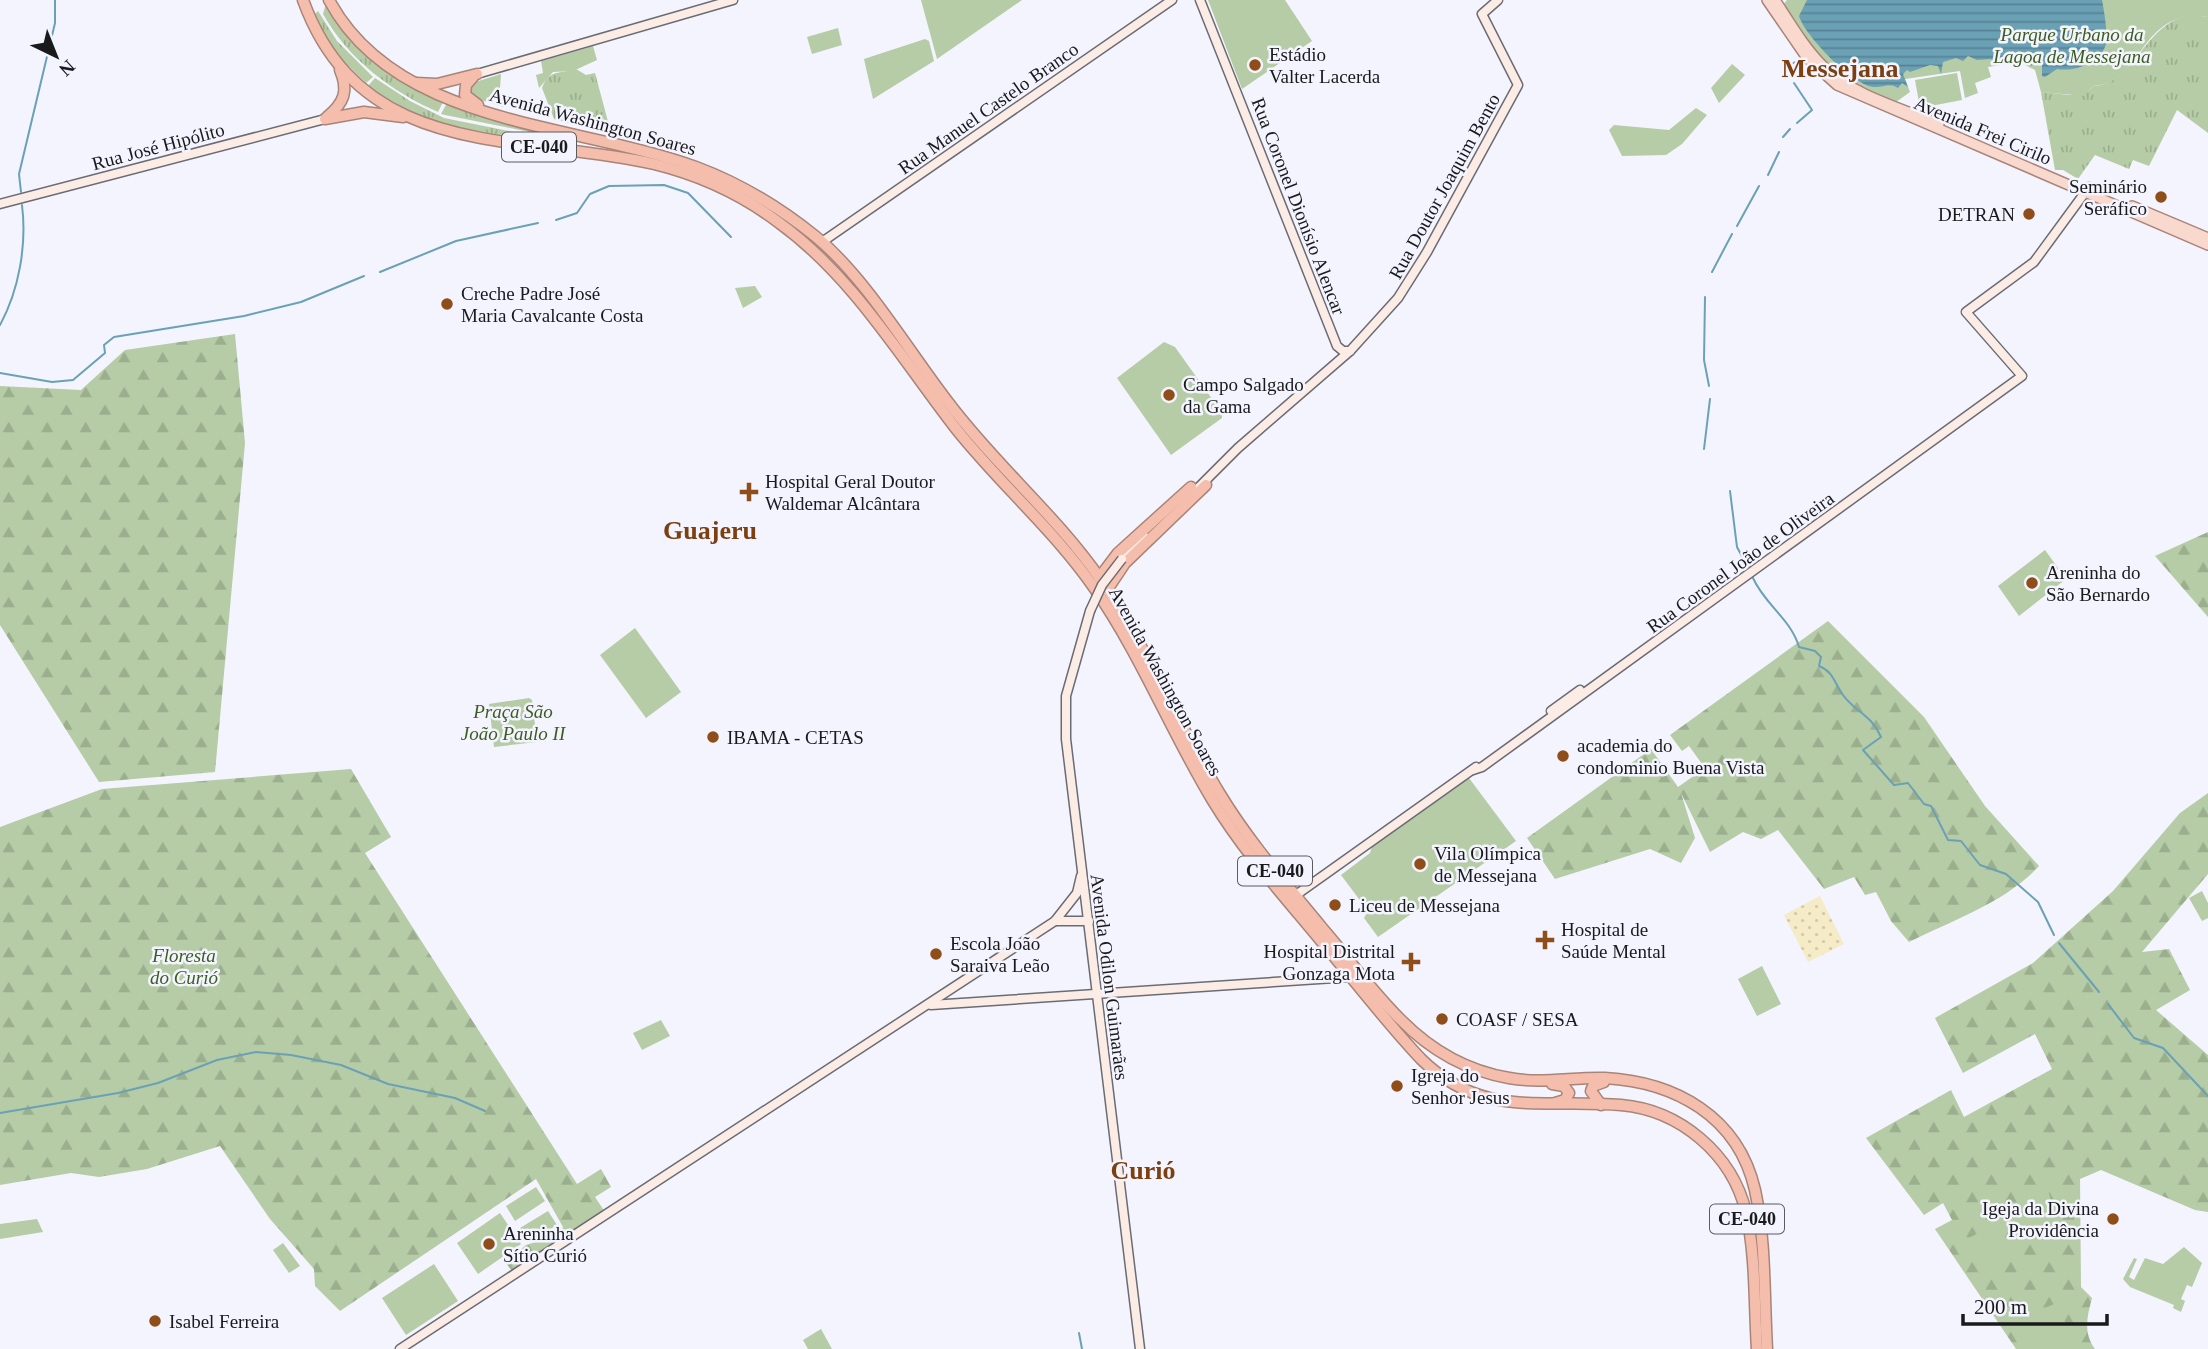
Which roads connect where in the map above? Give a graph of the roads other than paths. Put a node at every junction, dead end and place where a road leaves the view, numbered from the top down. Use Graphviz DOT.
graph roads {
  1 [pos="303,0"];
  2 [pos="329,0"];
  3 [pos="733,0"];
  4 [pos="1172,0"];
  5 [pos="1200,0"];
  6 [pos="1494,2"];
  7 [pos="1773,3"];
  8 [pos="337,63"];
  9 [pos="477,74"];
  10 [pos="408,81"];
  11 [pos="487,111"];
  12 [pos="337,113"];
  13 [pos="325,119"];
  14 [pos="414,119"];
  15 [pos="2088,190"];
  16 [pos="0,204"];
  17 [pos="2208,239"];
  18 [pos="822,242"];
  19 [pos="2208,245"];
  20 [pos="1337,346"];
  21 [pos="1350,351"];
  22 [pos="1326,372"];
  23 [pos="1244,446"];
  24 [pos="1206,485"];
  25 [pos="1191,491"];
  26 [pos="1099,578"];
  27 [pos="1107,590"];
  28 [pos="1090,611"];
  29 [pos="1081,876"];
  30 [pos="1296,895"];
  31 [pos="1055,921"];
  32 [pos="1089,921"];
  33 [pos="1350,977"];
  34 [pos="948,992"];
  35 [pos="1096,993"];
  36 [pos="950,1003"];
  37 [pos="928,1005"];
  38 [pos="1615,1079"];
  39 [pos="1530,1080"];
  40 [pos="1601,1105"];
  41 [pos="1548,1106"];
  42 [pos="400,1349"];
  43 [pos="1140,1349"];
  44 [pos="1757,1349"];
  45 [pos="1767,1349"];
  1 -- 8 [label="highway, Avenida Washington Soares / CE-040"];
  2 -- 10 [label="highway, Avenida Washington Soares / CE-040"];
  3 -- 9 [label="main road"];
  4 -- 18 [label="main road, Rua Manuel Castelo Branco"];
  5 -- 20 [label="main road, Rua Coronel Dionísio Alencar"];
  6 -- 21 [label="main road, Rua Doutor Joaquim Bento"];
  7 -- 15 [label="main road, Avenida Frei Cirilo"];
  8 -- 12 [label="highway"];
  8 -- 14 [label="highway, Avenida Washington Soares / CE-040"];
  9 -- 10 [label="highway"];
  9 -- 11 [label="highway"];
  10 -- 11 [label="highway, Avenida Washington Soares / CE-040"];
  11 -- 18 [label="highway, Avenida Washington Soares / CE-040"];
  12 -- 13 [label="highway"];
  12 -- 14 [label="highway"];
  13 -- 16 [label="main road, Rua José Hipólito"];
  14 -- 33 [label="highway, Avenida Washington Soares / CE-040"];
  15 -- 17 [label="main road, Avenida Frei Cirilo"];
  15 -- 19 [label="main road, Avenida Frei Cirilo"];
  15 -- 30 [label="main road, Rua Coronel João de Oliveira"];
  18 -- 26 [label="highway, Avenida Washington Soares / CE-040"];
  20 -- 21 [label="main road, Rua Coronel Dionísio Alencar"];
  20 -- 22 [label="main road, Rua Coronel Dionísio Alencar"];
  21 -- 22 [label="main road, Rua Doutor Joaquim Bento"];
  22 -- 23 [label="main road, Rua Doutor Joaquim Bento"];
  23 -- 24 [label="main road, Rua Doutor Joaquim Bento"];
  23 -- 25 [label="main road, Rua Doutor Joaquim Bento"];
  24 -- 25 [label="main road, Rua Doutor Joaquim Bento"];
  24 -- 27 [label="highway"];
  25 -- 26 [label="highway"];
  25 -- 28 [label="main road, Rua Doutor Joaquim Bento, bridge"];
  26 -- 27 [label="highway, Avenida Washington Soares / CE-040"];
  27 -- 30 [label="highway, Avenida Washington Soares / CE-040"];
  28 -- 29 [label="main road, Avenida Odilon Guimarães"];
  29 -- 31 [label="main road"];
  29 -- 32 [label="main road, Avenida Odilon Guimarães"];
  30 -- 39 [label="highway, Avenida Washington Soares / CE-040"];
  31 -- 32 [label="main road"];
  31 -- 34 [label="main road"];
  32 -- 35 [label="main road, Avenida Odilon Guimarães"];
  33 -- 35 [label="main road"];
  33 -- 41 [label="highway, Avenida Washington Soares / CE-040"];
  34 -- 36 [label="main road"];
  34 -- 37 [label="main road"];
  35 -- 36 [label="main road"];
  35 -- 43 [label="main road, Avenida Odilon Guimarães"];
  36 -- 37 [label="main road"];
  37 -- 42 [label="main road"];
  38 -- 39 [label="highway, Avenida Washington Soares / CE-040"];
  38 -- 40 [label="highway"];
  38 -- 45 [label="highway, Avenida Washington Soares / CE-040"];
  39 -- 41 [label="highway"];
  40 -- 41 [label="highway, Avenida Washington Soares / CE-040"];
  40 -- 44 [label="highway, Avenida Washington Soares / CE-040"];
}
